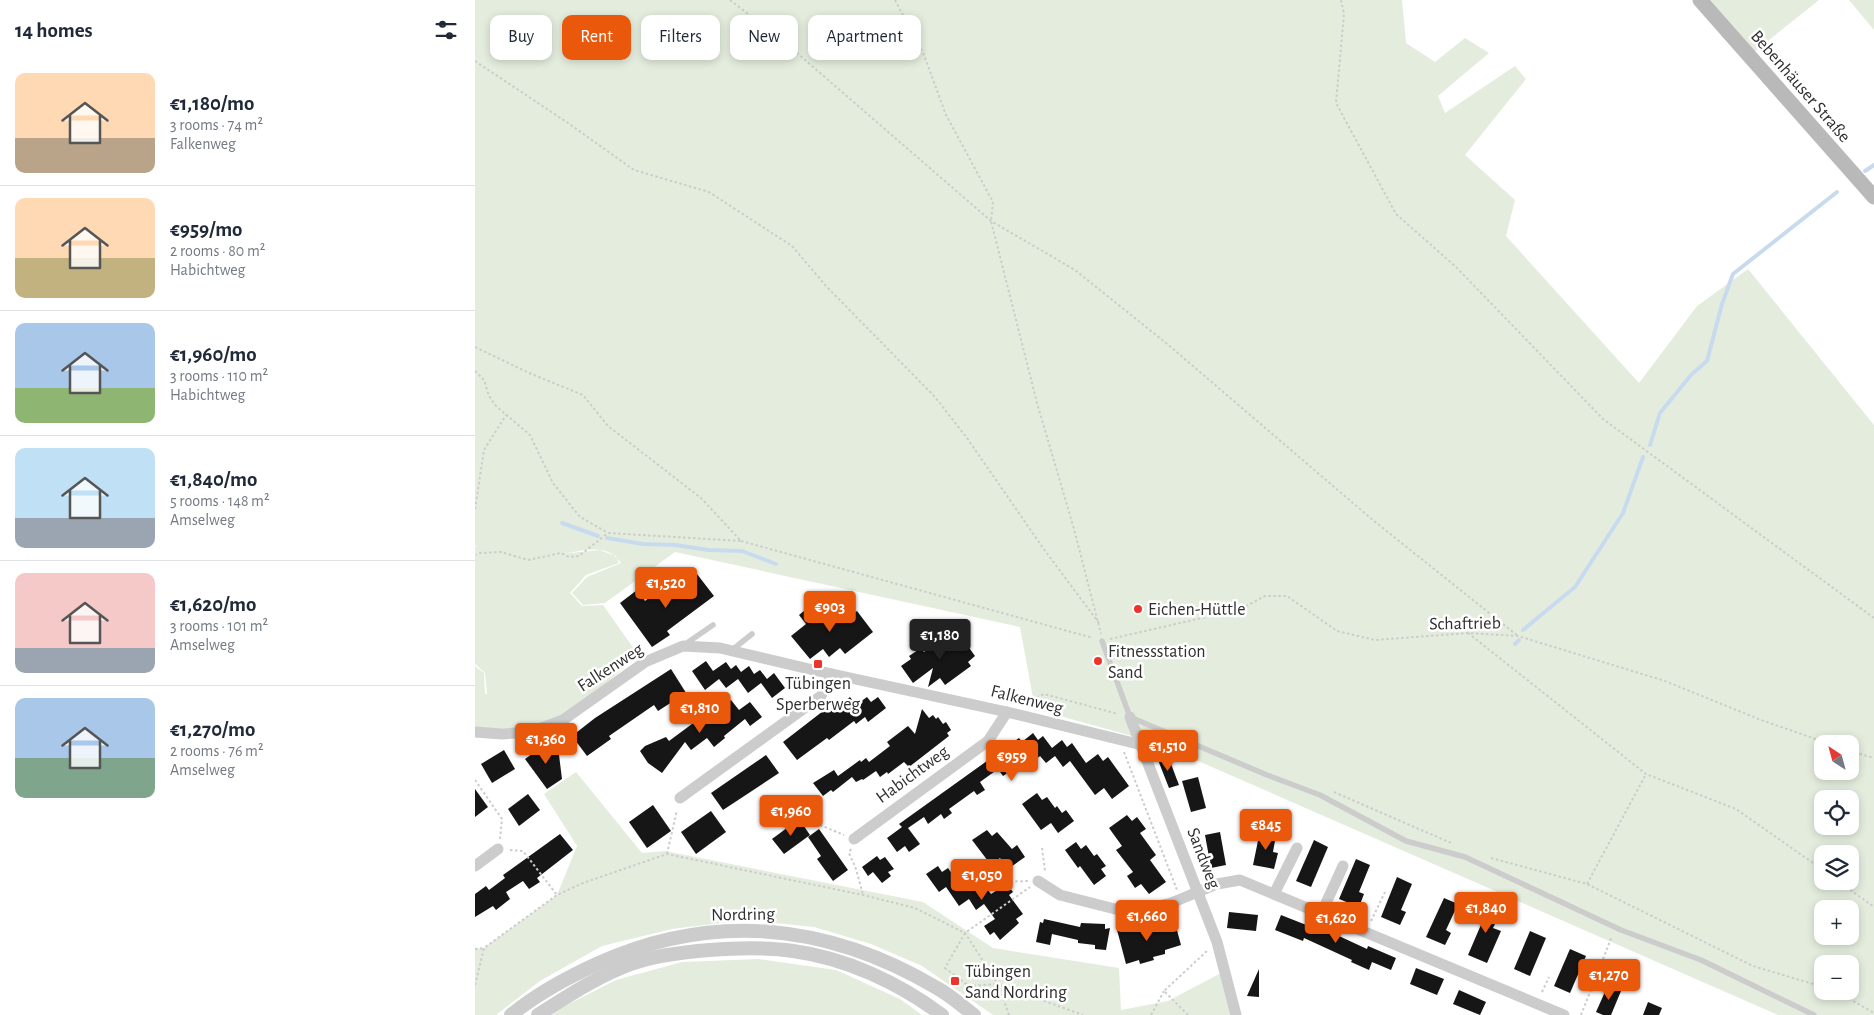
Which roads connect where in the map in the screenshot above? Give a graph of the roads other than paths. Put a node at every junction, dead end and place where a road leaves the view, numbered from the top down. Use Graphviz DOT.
graph roads {
  1 [pos="1699,0"];
  2 [pos="1874,197"];
  3 [pos="713,625"];
  4 [pos="752,634"];
  5 [pos="1102,641"];
  6 [pos="683,646"];
  7 [pos="731,650"];
  8 [pos="833,674"];
  9 [pos="1007,712"];
  10 [pos="1130,717"];
  11 [pos="475,732"];
  12 [pos="1142,746"];
  13 [pos="680,798"];
  14 [pos="854,839"];
  15 [pos="1297,848"];
  16 [pos="498,849"];
  17 [pos="475,866"];
  18 [pos="1343,866"];
  19 [pos="1038,881"];
  20 [pos="1197,892"];
  21 [pos="1275,894"];
  22 [pos="1321,914"];
  23 [pos="1558,1014"];
  24 [pos="511,1015"];
  25 [pos="538,1015"];
  26 [pos="942,1015"];
  27 [pos="974,1015"];
  28 [pos="1236,1015"];
  29 [pos="1814,1015"];
  1 -- 2 [label="main road, Bebenhäuser Straße"];
  3 -- 6 [label="lane"];
  4 -- 7 [label="lane"];
  5 -- 10 [label="lane"];
  6 -- 7 [label="street, Falkenweg"];
  6 -- 11 [label="street, Falkenweg"];
  7 -- 8 [label="street, Falkenweg"];
  8 -- 9 [label="street, Falkenweg"];
  8 -- 13 [label="street"];
  9 -- 12 [label="street, Falkenweg"];
  9 -- 14 [label="street, Habichtweg"];
  10 -- 12 [label="street, Sandweg"];
  10 -- 29 [label="lane"];
  12 -- 20 [label="street, Sandweg"];
  15 -- 21 [label="street"];
  16 -- 17 [label="street"];
  18 -- 22 [label="street"];
  19 -- 20 [label="street"];
  20 -- 21 [label="street"];
  20 -- 28 [label="street, Sandweg"];
  21 -- 22 [label="street"];
  22 -- 23 [label="street"];
  24 -- 27 [label="street, Nordring"];
  25 -- 26 [label="street, Nordring"];
}
